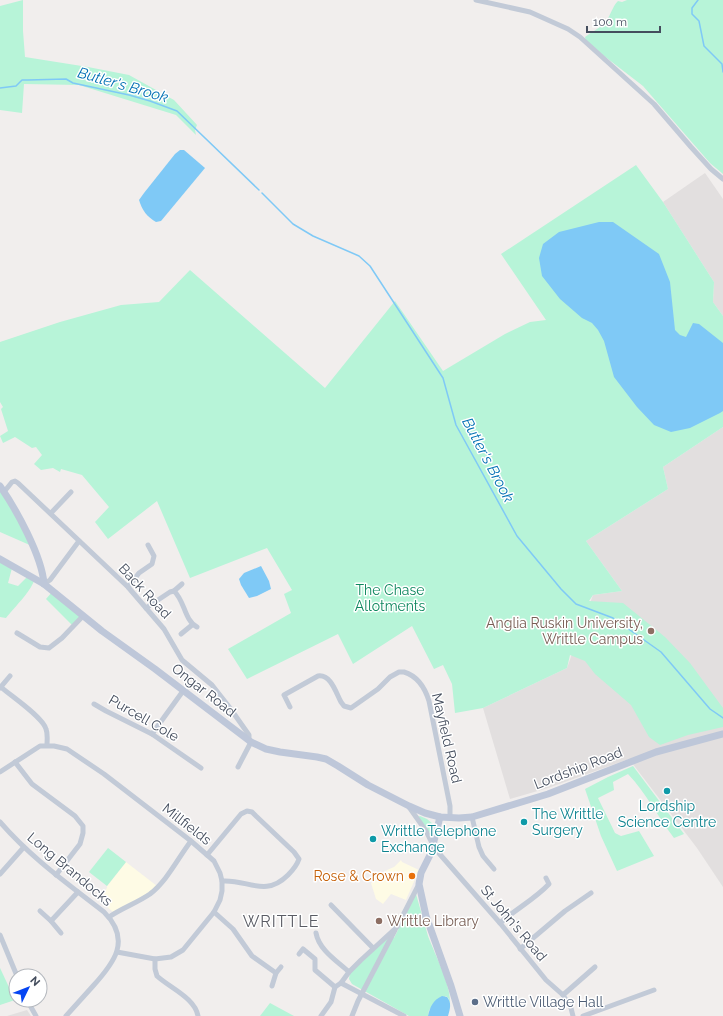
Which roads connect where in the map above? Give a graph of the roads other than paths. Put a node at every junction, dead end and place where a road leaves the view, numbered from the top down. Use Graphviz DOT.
graph roads {
  1 [pos="476,0"];
  2 [pos="723,179"];
  3 [pos="2,489"];
  4 [pos="71,492"];
  5 [pos="51,513"];
  6 [pos="79,541"];
  7 [pos="148,545"];
  8 [pos="0,558"];
  9 [pos="44,584"];
  10 [pos="182,584"];
  11 [pos="128,587"];
  12 [pos="174,591"];
  13 [pos="146,608"];
  14 [pos="83,616"];
  15 [pos="17,633"];
  16 [pos="181,634"];
  17 [pos="10,676"];
  18 [pos="0,687"];
  19 [pos="183,690"];
  20 [pos="94,704"];
  21 [pos="290,707"];
  22 [pos="152,734"];
  23 [pos="723,734"];
  24 [pos="250,742"];
  25 [pos="47,745"];
  26 [pos="15,762"];
  27 [pos="238,767"];
  28 [pos="201,768"];
  29 [pos="0,772"];
  30 [pos="409,806"];
  31 [pos="440,817"];
  32 [pos="472,817"];
  33 [pos="450,818"];
  34 [pos="0,822"];
  35 [pos="191,842"];
  36 [pos="433,846"];
  37 [pos="24,847"];
  38 [pos="207,855"];
  39 [pos="494,869"];
  40 [pos="0,874"];
  41 [pos="56,875"];
  42 [pos="546,878"];
  43 [pos="222,881"];
  44 [pos="419,884"];
  45 [pos="78,892"];
  46 [pos="592,893"];
  47 [pos="331,905"];
  48 [pos="40,911"];
  49 [pos="214,912"];
  50 [pos="426,916"];
  51 [pos="109,917"];
  52 [pos="402,918"];
  53 [pos="51,921"];
  54 [pos="500,923"];
  55 [pos="397,927"];
  56 [pos="61,933"];
  57 [pos="316,933"];
  58 [pos="0,935"];
  59 [pos="373,948"];
  60 [pos="520,949"];
  61 [pos="117,952"];
  62 [pos="298,954"];
  63 [pos="155,959"];
  64 [pos="281,967"];
  65 [pos="595,967"];
  66 [pos="14,968"];
  67 [pos="349,972"];
  68 [pos="276,973"];
  69 [pos="341,983"];
  70 [pos="272,986"];
  71 [pos="334,987"];
  72 [pos="654,990"];
  73 [pos="362,994"];
  74 [pos="562,995"];
  75 [pos="66,1016"];
  76 [pos="198,1016"];
  77 [pos="321,1016"];
  78 [pos="352,1016"];
  79 [pos="404,1016"];
  80 [pos="460,1016"];
  81 [pos="573,1016"];
  82 [pos="583,1016"];
  1 -- 2 [label="street"];
  3 -- 5 [label="street, Back Road"];
  3 -- 9 [label="street"];
  4 -- 5 [label="street"];
  5 -- 6 [label="street, Back Road"];
  6 -- 9 [label="street"];
  6 -- 11 [label="street, Back Road"];
  7 -- 11 [label="street"];
  8 -- 9 [label="street, Ongar Road"];
  9 -- 14 [label="street, Ongar Road"];
  10 -- 12 [label="street"];
  11 -- 13 [label="street, Back Road"];
  12 -- 13 [label="street"];
  12 -- 16 [label="street"];
  13 -- 24 [label="street, Back Road"];
  14 -- 15 [label="street"];
  14 -- 19 [label="street, Ongar Road"];
  17 -- 18 [label="street"];
  18 -- 25 [label="street"];
  19 -- 22 [label="street"];
  19 -- 24 [label="street, Ongar Road"];
  20 -- 22 [label="street, Purcell Cole"];
  21 -- 33 [label="street, Mayfield Road"];
  22 -- 28 [label="street, Purcell Cole"];
  23 -- 32 [label="street, Lordship Road"];
  24 -- 27 [label="street"];
  24 -- 30 [label="street, Ongar Road"];
  25 -- 26 [label="street"];
  25 -- 35 [label="street, Millfields"];
  26 -- 29 [label="street"];
  26 -- 41 [label="street"];
  30 -- 31 [label="street, Ongar Road"];
  30 -- 36 [label="street, Ongar Road"];
  31 -- 33 [label="street, Lordship Road"];
  31 -- 36 [label="street"];
  32 -- 33 [label="street, Lordship Road"];
  32 -- 39 [label="street"];
  34 -- 37 [label="street, Long Brandocks"];
  35 -- 38 [label="street, Millfields"];
  35 -- 51 [label="street"];
  36 -- 44 [label="street"];
  36 -- 54 [label="street, St John's Road"];
  37 -- 40 [label="street"];
  37 -- 41 [label="street, Long Brandocks"];
  38 -- 43 [label="street, Millfields"];
  38 -- 43 [label="street"];
  41 -- 45 [label="street, Long Brandocks"];
  42 -- 54 [label="street"];
  43 -- 49 [label="street, Millfields"];
  44 -- 50 [label="street"];
  44 -- 52 [label="street"];
  45 -- 51 [label="street, Long Brandocks"];
  45 -- 53 [label="street"];
  46 -- 60 [label="street"];
  47 -- 59 [label="street"];
  48 -- 53 [label="street"];
  49 -- 63 [label="street, Millfields"];
  49 -- 68 [label="street"];
  50 -- 52 [label="street"];
  50 -- 80 [label="street"];
  51 -- 61 [label="street, Long Brandocks"];
  52 -- 55 [label="street"];
  53 -- 56 [label="street"];
  54 -- 60 [label="street, St John's Road"];
  55 -- 59 [label="street"];
  55 -- 73 [label="street"];
  57 -- 67 [label="street"];
  58 -- 66 [label="street"];
  59 -- 67 [label="street"];
  60 -- 74 [label="street, St John's Road"];
  61 -- 63 [label="street, Millfields"];
  61 -- 75 [label="street"];
  62 -- 71 [label="street"];
  63 -- 76 [label="street"];
  64 -- 68 [label="street"];
  65 -- 74 [label="street"];
  67 -- 69 [label="street"];
  68 -- 70 [label="street"];
  69 -- 71 [label="street"];
  69 -- 73 [label="street"];
  71 -- 77 [label="street"];
  72 -- 82 [label="street"];
  73 -- 78 [label="street"];
  73 -- 79 [label="street"];
  74 -- 81 [label="street, St John's Road"];
}
